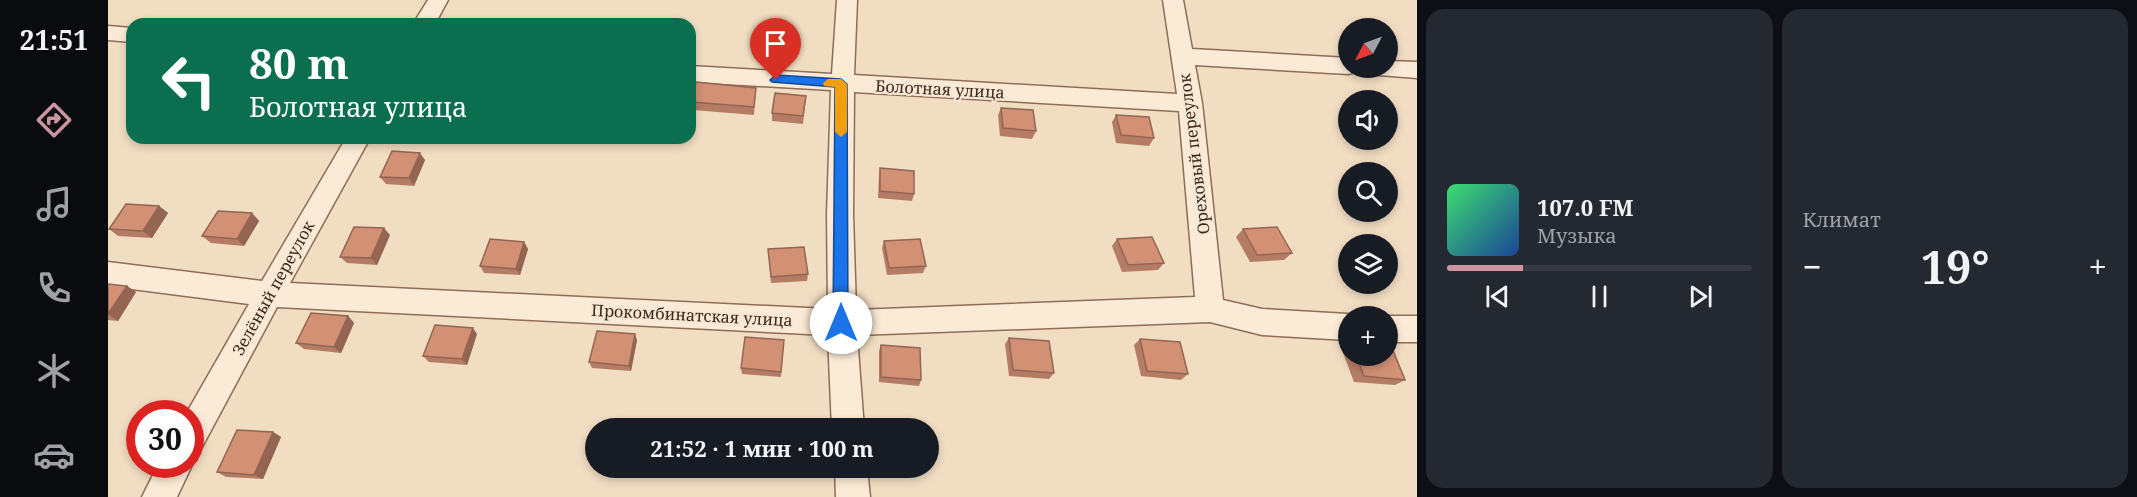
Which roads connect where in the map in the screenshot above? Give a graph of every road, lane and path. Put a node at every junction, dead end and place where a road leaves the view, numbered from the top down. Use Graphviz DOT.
graph roads {
  1 [pos="438,0"];
  2 [pos="847,0"];
  3 [pos="1173,0"];
  4 [pos="428,18"];
  5 [pos="108,33"];
  6 [pos="126,34"];
  7 [pos="1182,56"];
  8 [pos="1338,65"];
  9 [pos="1398,69"];
  10 [pos="1417,70"];
  11 [pos="696,74"];
  12 [pos="841,84"];
  13 [pos="1190,103"];
  14 [pos="355,144"];
  15 [pos="108,274"];
  16 [pos="269,294"];
  17 [pos="1210,309"];
  18 [pos="841,323"];
  19 [pos="1338,326"];
  20 [pos="1417,328"];
  21 [pos="1398,329"];
  22 [pos="204,412"];
  23 [pos="847,418"];
  24 [pos="169,478"];
  25 [pos="852,478"];
  26 [pos="159,497"];
  27 [pos="853,497"];
  1 -- 4 [label="street"];
  2 -- 12 [label="street"];
  3 -- 7 [label="street, Ореховый переулок"];
  5 -- 6 [label="street"];
  7 -- 8 [label="street"];
  7 -- 13 [label="street, Ореховый переулок"];
  9 -- 10 [label="street"];
  11 -- 12 [label="street, Болотная улица"];
  12 -- 13 [label="street, Болотная улица"];
  12 -- 18 [label="street"];
  13 -- 17 [label="street, Ореховый переулок"];
  14 -- 16 [label="street, Зелёный переулок"];
  15 -- 16 [label="street, Прокомбинатская улица"];
  16 -- 18 [label="street, Прокомбинатская улица"];
  16 -- 22 [label="street, Зелёный переулок"];
  17 -- 18 [label="street, Прокомбинатская улица"];
  17 -- 19 [label="street, Прокомбинатская улица"];
  18 -- 23 [label="street"];
  20 -- 21 [label="street"];
  24 -- 26 [label="street"];
  25 -- 27 [label="street"];
}
